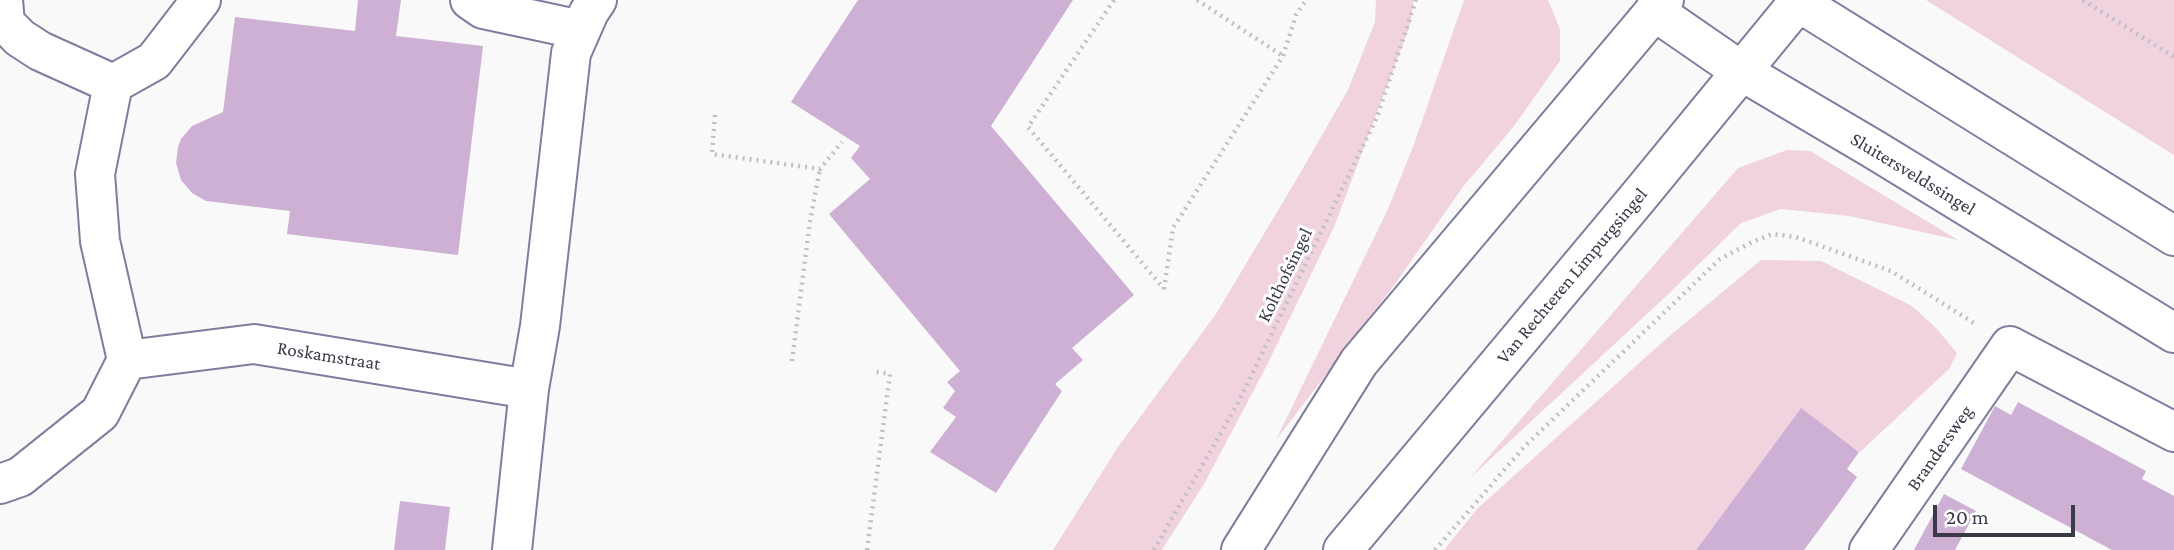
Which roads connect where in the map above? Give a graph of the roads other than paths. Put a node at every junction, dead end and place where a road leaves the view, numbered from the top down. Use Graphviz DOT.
graph roads {
  1 [pos="3,0"];
  2 [pos="201,0"];
  3 [pos="470,0"];
  4 [pos="1797,1"];
  5 [pos="1659,5"];
  6 [pos="589,15"];
  7 [pos="1741,72"];
  8 [pos="113,84"];
  9 [pos="2174,236"];
  10 [pos="2174,333"];
  11 [pos="127,360"];
  12 [pos="529,389"];
  13 [pos="2174,432"];
  14 [pos="0,484"];
  15 [pos="512,550"];
  16 [pos="1241,550"];
  17 [pos="1343,550"];
  18 [pos="1869,550"];
  1 -- 8 [label="main road"];
  2 -- 8 [label="main road"];
  3 -- 6 [label="main road"];
  4 -- 7 [label="main road, Van Rechteren Limpurgsingel"];
  4 -- 9 [label="main road"];
  5 -- 7 [label="main road, Sluitersveldssingel"];
  5 -- 16 [label="main road"];
  6 -- 12 [label="main road"];
  7 -- 10 [label="main road, Sluitersveldssingel"];
  7 -- 17 [label="main road, Van Rechteren Limpurgsingel"];
  8 -- 11 [label="main road"];
  11 -- 12 [label="main road, Roskamstraat"];
  11 -- 14 [label="main road"];
  12 -- 15 [label="main road"];
  13 -- 18 [label="main road, Brandersweg"];
}
